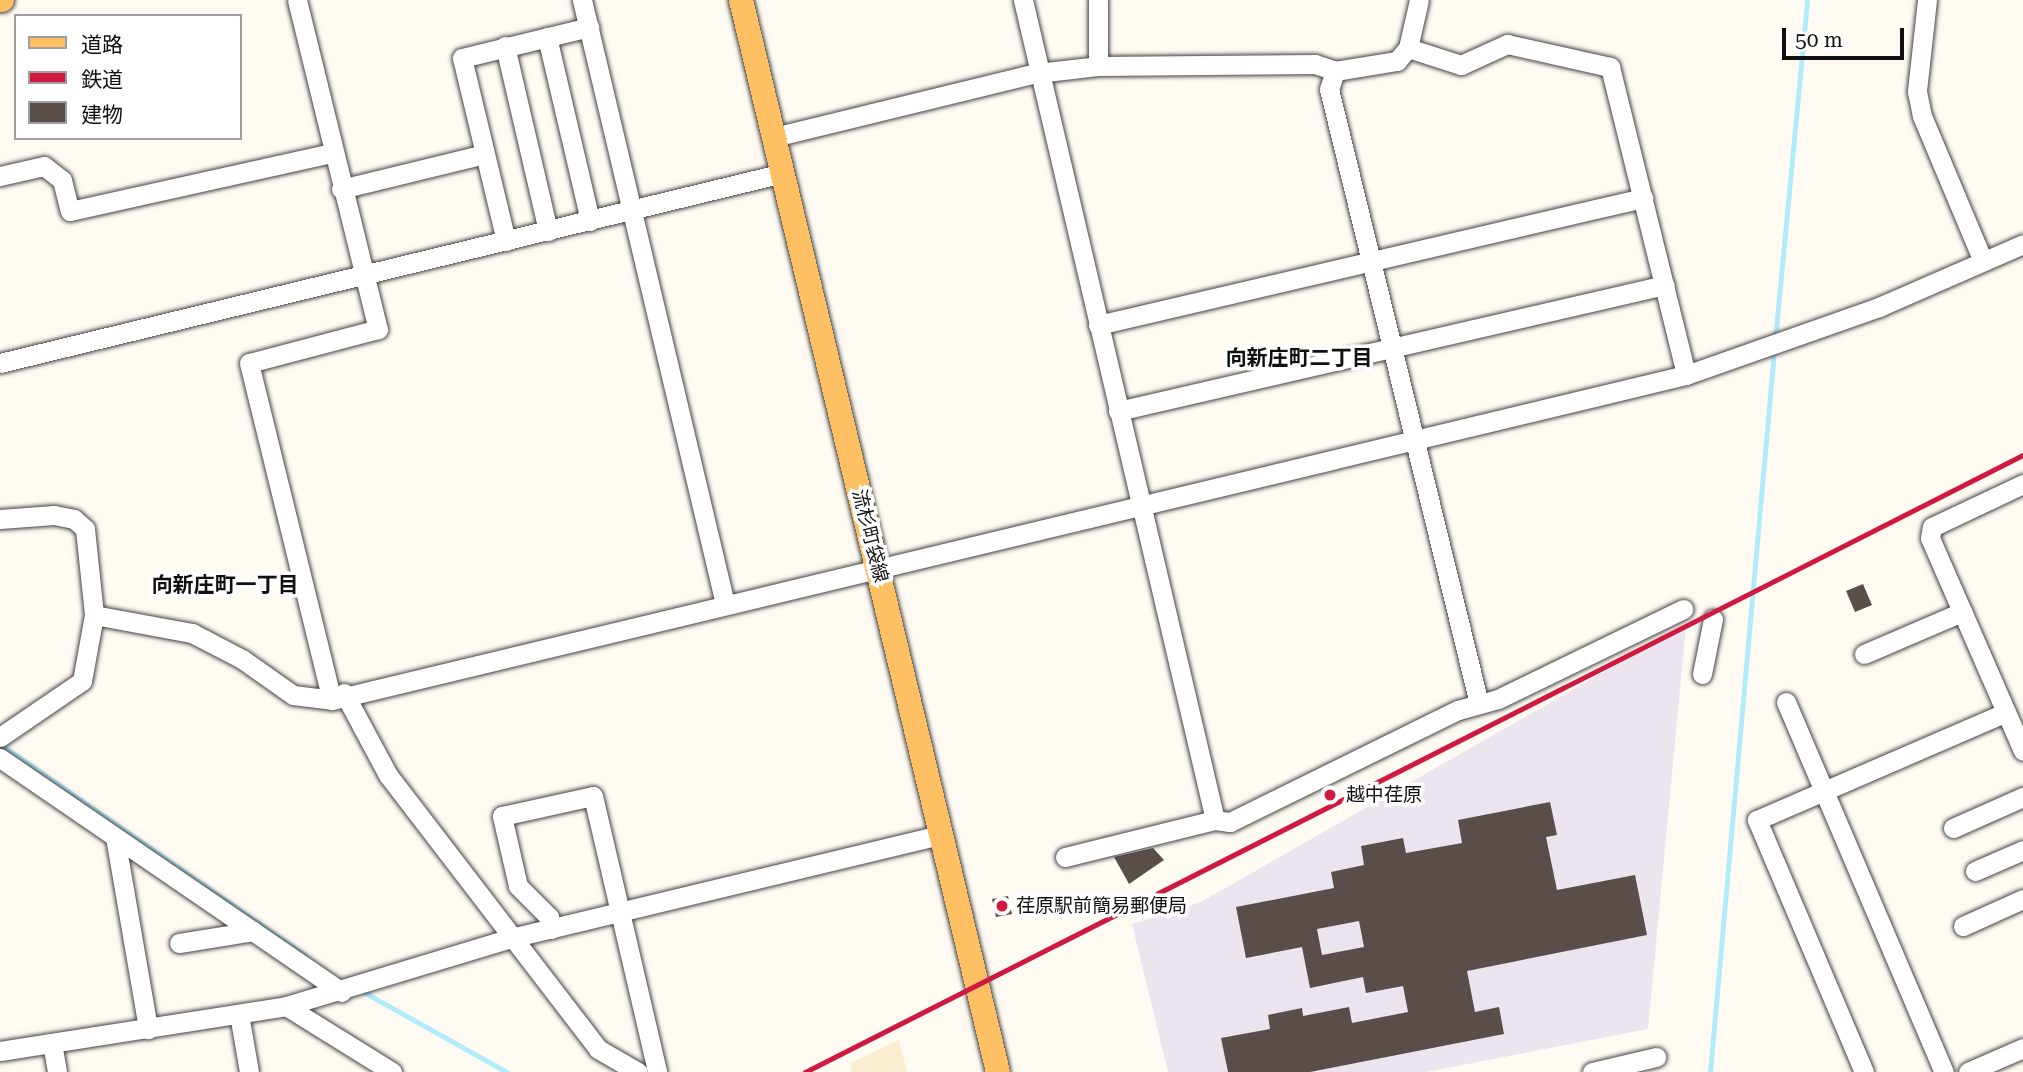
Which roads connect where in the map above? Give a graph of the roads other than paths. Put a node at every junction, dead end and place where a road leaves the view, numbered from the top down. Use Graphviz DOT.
graph roads {
  1 [pos="297,0"];
  2 [pos="582,0"];
  3 [pos="741,0"];
  4 [pos="1023,0"];
  5 [pos="1098,0"];
  6 [pos="1419,0"];
  7 [pos="1927,0"];
  8 [pos="589,27"];
  9 [pos="547,37"];
  10 [pos="505,46"];
  11 [pos="1408,48"];
  12 [pos="1098,66"];
  13 [pos="1335,71"];
  14 [pos="1038,73"];
  15 [pos="774,137"];
  16 [pos="332,153"];
  17 [pos="485,154"];
  18 [pos="783,173"];
  19 [pos="0,176"];
  20 [pos="341,189"];
  21 [pos="1643,198"];
  22 [pos="633,210"];
  23 [pos="590,221"];
  24 [pos="548,231"];
  25 [pos="506,241"];
  26 [pos="2023,244"];
  27 [pos="1983,261"];
  28 [pos="1372,264"];
  29 [pos="364,276"];
  30 [pos="1665,285"];
  31 [pos="1098,325"];
  32 [pos="1393,346"];
  33 [pos="0,363"];
  34 [pos="1686,375"];
  35 [pos="1118,411"];
  36 [pos="1415,439"];
  37 [pos="2023,484"];
  38 [pos="1141,506"];
  39 [pos="0,519"];
  40 [pos="878,568"];
  41 [pos="725,604"];
  42 [pos="1684,609"];
  43 [pos="1962,612"];
  44 [pos="94,615"];
  45 [pos="1713,619"];
  46 [pos="1864,654"];
  47 [pos="1702,674"];
  48 [pos="338,697"];
  49 [pos="1786,702"];
  50 [pos="1479,704"];
  51 [pos="2006,712"];
  52 [pos="0,737"];
  53 [pos="2023,751"];
  54 [pos="0,758"];
  55 [pos="1825,792"];
  56 [pos="2023,797"];
  57 [pos="1215,820"];
  58 [pos="1953,828"];
  59 [pos="940,835"];
  60 [pos="115,837"];
  61 [pos="2023,850"];
  62 [pos="1065,857"];
  63 [pos="1975,871"];
  64 [pos="2023,899"];
  65 [pos="620,913"];
  66 [pos="1963,926"];
  67 [pos="551,929"];
  68 [pos="253,931"];
  69 [pos="515,937"];
  70 [pos="179,943"];
  71 [pos="342,992"];
  72 [pos="286,1006"];
  73 [pos="239,1014"];
  74 [pos="148,1029"];
  75 [pos="52,1043"];
  76 [pos="2023,1048"];
  77 [pos="0,1051"];
  78 [pos="1656,1057"];
  79 [pos="57,1072"];
  80 [pos="249,1072"];
  81 [pos="392,1072"];
  82 [pos="638,1072"];
  83 [pos="657,1072"];
  84 [pos="998,1072"];
  85 [pos="1591,1072"];
  86 [pos="1864,1072"];
  87 [pos="1944,1072"];
  88 [pos="1968,1072"];
  1 -- 16 [label="street"];
  2 -- 8 [label="street"];
  3 -- 15 [label="main road, 流杉町袋線"];
  4 -- 14 [label="street"];
  5 -- 12 [label="street"];
  6 -- 11 [label="street"];
  7 -- 27 [label="street"];
  8 -- 9 [label="street"];
  8 -- 22 [label="street"];
  9 -- 10 [label="street"];
  9 -- 23 [label="street"];
  10 -- 17 [label="street"];
  10 -- 24 [label="street"];
  11 -- 13 [label="street"];
  11 -- 21 [label="street"];
  12 -- 13 [label="street"];
  12 -- 14 [label="street"];
  13 -- 28 [label="street"];
  14 -- 15 [label="street"];
  14 -- 31 [label="street"];
  15 -- 18 [label="main road, 流杉町袋線"];
  16 -- 19 [label="street"];
  16 -- 20 [label="street"];
  17 -- 20 [label="street"];
  17 -- 25 [label="street"];
  18 -- 22 [label="street"];
  18 -- 40 [label="main road, 流杉町袋線"];
  20 -- 29 [label="street"];
  21 -- 28 [label="street"];
  21 -- 30 [label="street"];
  22 -- 23 [label="street"];
  22 -- 41 [label="street"];
  23 -- 24 [label="street"];
  24 -- 25 [label="street"];
  25 -- 29 [label="street"];
  26 -- 27 [label="street"];
  27 -- 34 [label="street"];
  28 -- 31 [label="street"];
  28 -- 32 [label="street"];
  29 -- 33 [label="street"];
  29 -- 48 [label="street"];
  30 -- 32 [label="street"];
  30 -- 34 [label="street"];
  31 -- 35 [label="street"];
  32 -- 35 [label="street"];
  32 -- 36 [label="street"];
  34 -- 36 [label="street"];
  35 -- 38 [label="street"];
  36 -- 38 [label="street"];
  36 -- 50 [label="street"];
  37 -- 43 [label="street"];
  38 -- 40 [label="street"];
  38 -- 57 [label="street"];
  39 -- 44 [label="street"];
  40 -- 41 [label="street"];
  40 -- 59 [label="main road, 流杉町袋線"];
  41 -- 48 [label="street"];
  42 -- 50 [label="street"];
  43 -- 46 [label="street"];
  43 -- 51 [label="street"];
  44 -- 48 [label="street"];
  44 -- 52 [label="street"];
  45 -- 47 [label="street"];
  48 -- 69 [label="street"];
  49 -- 55 [label="street"];
  50 -- 57 [label="street"];
  51 -- 53 [label="street"];
  51 -- 55 [label="street"];
  54 -- 60 [label="street"];
  55 -- 86 [label="street"];
  55 -- 87 [label="street"];
  56 -- 58 [label="street"];
  57 -- 62 [label="street"];
  59 -- 65 [label="street"];
  59 -- 84 [label="main road, 流杉町袋線"];
  60 -- 68 [label="street"];
  60 -- 74 [label="street"];
  61 -- 63 [label="street"];
  64 -- 66 [label="street"];
  65 -- 67 [label="street"];
  65 -- 67 [label="street"];
  65 -- 83 [label="street"];
  67 -- 69 [label="street"];
  68 -- 70 [label="street"];
  68 -- 71 [label="street"];
  69 -- 71 [label="street"];
  69 -- 82 [label="street"];
  71 -- 72 [label="street"];
  72 -- 73 [label="street"];
  72 -- 81 [label="street"];
  73 -- 74 [label="street"];
  73 -- 80 [label="street"];
  74 -- 75 [label="street"];
  75 -- 77 [label="street"];
  75 -- 79 [label="street"];
  76 -- 88 [label="street"];
  78 -- 85 [label="street"];
}
